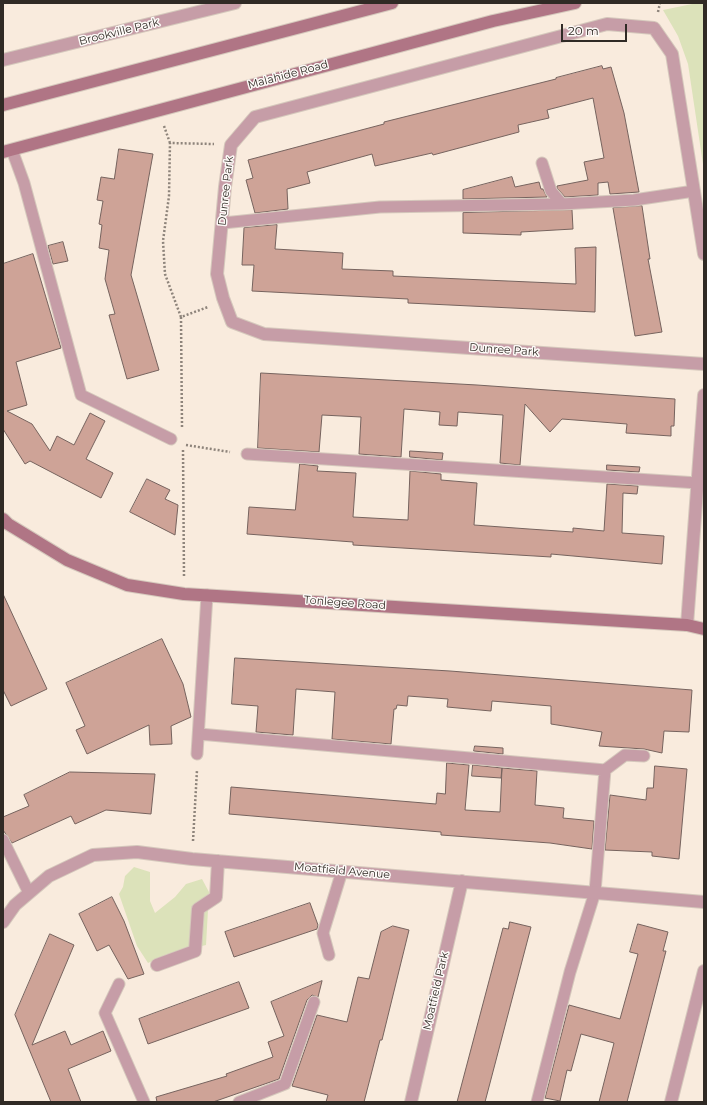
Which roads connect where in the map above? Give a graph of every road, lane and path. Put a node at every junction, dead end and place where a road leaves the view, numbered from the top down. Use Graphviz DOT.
graph roads {
  1 [pos="235,3"];
  2 [pos="392,3"];
  3 [pos="575,3"];
  4 [pos="3,60"];
  5 [pos="3,105"];
  6 [pos="231,145"];
  7 [pos="6,152"];
  8 [pos="542,163"];
  9 [pos="694,190"];
  10 [pos="562,204"];
  11 [pos="222,223"];
  12 [pos="704,254"];
  13 [pos="181,317"];
  14 [pos="704,364"];
  15 [pos="704,395"];
  16 [pos="171,439"];
  17 [pos="247,454"];
  18 [pos="698,483"];
  19 [pos="3,519"];
  20 [pos="207,595"];
  21 [pos="687,625"];
  22 [pos="704,629"];
  23 [pos="199,734"];
  24 [pos="197,754"];
  25 [pos="644,756"];
  26 [pos="605,770"];
  27 [pos="3,840"];
  28 [pos="192,859"];
  29 [pos="218,861"];
  30 [pos="342,871"];
  31 [pos="462,881"];
  32 [pos="595,892"];
  33 [pos="30,893"];
  34 [pos="704,902"];
  35 [pos="3,922"];
  36 [pos="329,955"];
  37 [pos="157,965"];
  38 [pos="704,971"];
  39 [pos="119,984"];
  40 [pos="314,1002"];
  41 [pos="144,1102"];
  42 [pos="239,1102"];
  43 [pos="411,1102"];
  44 [pos="537,1102"];
  45 [pos="670,1102"];
  1 -- 4 [label="street, Brookville Park"];
  2 -- 5 [label="main road"];
  3 -- 7 [label="main road, Malahide Road"];
  6 -- 9 [label="street, Dunree Park"];
  6 -- 11 [label="street, Dunree Park"];
  6 -- 13 [label="path"];
  7 -- 16 [label="lane"];
  8 -- 10 [label="lane"];
  9 -- 10 [label="lane"];
  9 -- 12 [label="street, Dunree Park"];
  10 -- 11 [label="lane"];
  11 -- 14 [label="street, Dunree Park"];
  15 -- 18 [label="street"];
  16 -- 17 [label="path"];
  17 -- 18 [label="lane"];
  18 -- 21 [label="street"];
  19 -- 20 [label="main road, Tonlegee Road"];
  20 -- 21 [label="main road, Tonlegee Road"];
  20 -- 23 [label="lane"];
  21 -- 22 [label="main road, Tonlegee Road"];
  23 -- 24 [label="lane"];
  23 -- 26 [label="lane"];
  24 -- 28 [label="path"];
  25 -- 26 [label="lane"];
  26 -- 32 [label="lane"];
  27 -- 33 [label="lane"];
  28 -- 29 [label="street, Moatfield Avenue"];
  28 -- 33 [label="street, Moatfield Avenue"];
  29 -- 30 [label="street, Moatfield Avenue"];
  29 -- 37 [label="street"];
  30 -- 31 [label="street, Moatfield Avenue"];
  30 -- 36 [label="lane"];
  31 -- 32 [label="street, Moatfield Avenue"];
  31 -- 43 [label="street, Moatfield Park"];
  32 -- 34 [label="street, Moatfield Avenue"];
  32 -- 44 [label="lane"];
  33 -- 35 [label="street, Moatfield Avenue"];
  38 -- 45 [label="street"];
  39 -- 41 [label="lane"];
  40 -- 42 [label="lane"];
}
